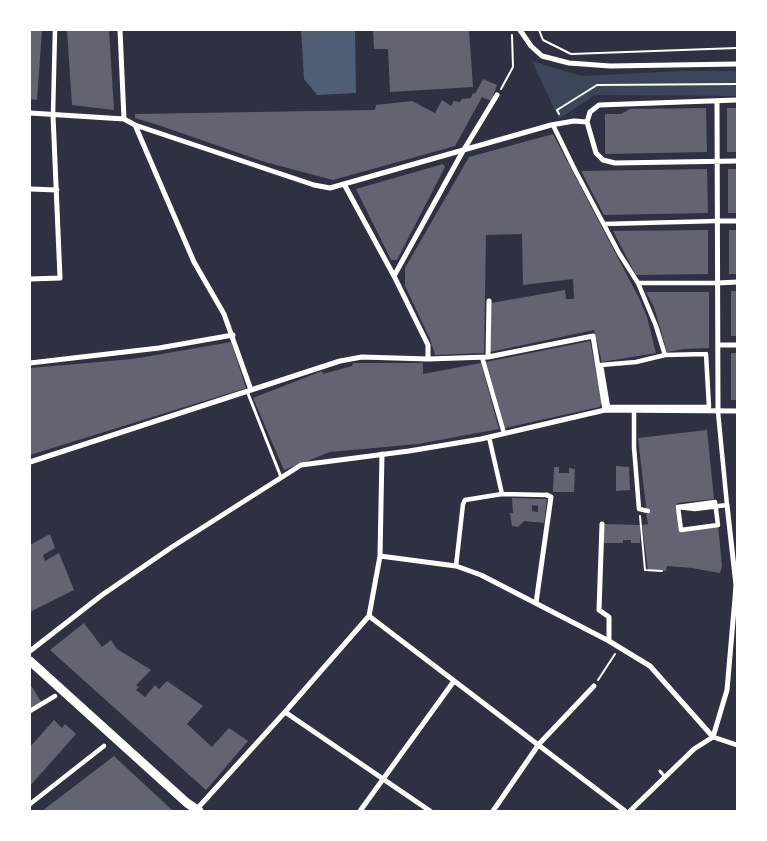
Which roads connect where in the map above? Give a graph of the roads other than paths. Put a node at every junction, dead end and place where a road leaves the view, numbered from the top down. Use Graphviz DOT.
graph roads {
  1 [pos="55,30"];
  2 [pos="120,30"];
  3 [pos="520,30"];
  4 [pos="737,64"];
  5 [pos="497,95"];
  6 [pos="737,100"];
  7 [pos="717,101"];
  8 [pos="30,113"];
  9 [pos="53,116"];
  10 [pos="124,119"];
  11 [pos="587,122"];
  12 [pos="135,125"];
  13 [pos="553,125"];
  14 [pos="463,151"];
  15 [pos="717,162"];
  16 [pos="737,162"];
  17 [pos="344,184"];
  18 [pos="30,189"];
  19 [pos="57,190"];
  20 [pos="717,221"];
  21 [pos="737,221"];
  22 [pos="604,224"];
  23 [pos="394,276"];
  24 [pos="30,279"];
  25 [pos="737,282"];
  26 [pos="638,283"];
  27 [pos="718,283"];
  28 [pos="489,301"];
  29 [pos="233,335"];
  30 [pos="737,345"];
  31 [pos="718,346"];
  32 [pos="665,355"];
  33 [pos="485,357"];
  34 [pos="428,359"];
  35 [pos="30,363"];
  36 [pos="249,391"];
  37 [pos="605,410"];
  38 [pos="634,410"];
  39 [pos="737,411"];
  40 [pos="718,412"];
  41 [pos="504,433"];
  42 [pos="489,437"];
  43 [pos="382,454"];
  44 [pos="30,462"];
  45 [pos="281,477"];
  46 [pos="502,494"];
  47 [pos="547,495"];
  48 [pos="728,505"];
  49 [pos="715,506"];
  50 [pos="648,510"];
  51 [pos="602,524"];
  52 [pos="380,556"];
  53 [pos="456,566"];
  54 [pos="736,598"];
  55 [pos="536,603"];
  56 [pos="369,616"];
  57 [pos="609,641"];
  58 [pos="30,651"];
  59 [pos="30,661"];
  60 [pos="454,681"];
  61 [pos="594,686"];
  62 [pos="55,696"];
  63 [pos="30,711"];
  64 [pos="285,712"];
  65 [pos="713,737"];
  66 [pos="539,744"];
  67 [pos="104,746"];
  68 [pos="737,746"];
  69 [pos="660,772"];
  70 [pos="665,777"];
  71 [pos="383,779"];
  72 [pos="30,804"];
  73 [pos="197,810"];
  74 [pos="360,811"];
  75 [pos="430,811"];
  76 [pos="493,811"];
  77 [pos="626,811"];
  78 [pos="630,811"];
  1 -- 9 [label="street"];
  2 -- 10 [label="street"];
  3 -- 4 [label="street"];
  5 -- 14 [label="street"];
  6 -- 7 [label="street"];
  7 -- 11 [label="street"];
  7 -- 15 [label="street"];
  8 -- 9 [label="street"];
  9 -- 10 [label="street"];
  9 -- 19 [label="street"];
  10 -- 12 [label="street"];
  11 -- 13 [label="street"];
  11 -- 15 [label="street"];
  12 -- 17 [label="street"];
  12 -- 29 [label="street"];
  13 -- 14 [label="street"];
  13 -- 22 [label="street"];
  14 -- 17 [label="street"];
  14 -- 23 [label="street"];
  15 -- 16 [label="street"];
  15 -- 20 [label="street"];
  17 -- 23 [label="street"];
  18 -- 19 [label="street"];
  19 -- 24 [label="street"];
  20 -- 21 [label="street"];
  20 -- 22 [label="street"];
  20 -- 27 [label="street"];
  22 -- 26 [label="street"];
  23 -- 34 [label="street"];
  25 -- 27 [label="street"];
  26 -- 27 [label="street"];
  26 -- 32 [label="street"];
  27 -- 31 [label="street"];
  28 -- 33 [label="street"];
  29 -- 35 [label="street"];
  29 -- 36 [label="street"];
  30 -- 31 [label="street"];
  31 -- 40 [label="street"];
  32 -- 32 [label="street"];
  33 -- 34 [label="street"];
  33 -- 37 [label="street"];
  33 -- 41 [label="street"];
  34 -- 36 [label="street"];
  36 -- 44 [label="street"];
  36 -- 45 [label="lane"];
  37 -- 38 [label="street"];
  37 -- 41 [label="street"];
  38 -- 40 [label="street"];
  38 -- 50 [label="street"];
  39 -- 40 [label="street"];
  40 -- 48 [label="street"];
  41 -- 42 [label="street"];
  42 -- 43 [label="street"];
  42 -- 46 [label="street"];
  43 -- 45 [label="street"];
  43 -- 52 [label="street"];
  45 -- 58 [label="street"];
  46 -- 47 [label="street"];
  46 -- 53 [label="street"];
  47 -- 55 [label="street"];
  48 -- 49 [label="street"];
  48 -- 54 [label="street"];
  49 -- 49 [label="street"];
  51 -- 57 [label="street"];
  52 -- 53 [label="street"];
  52 -- 56 [label="street"];
  53 -- 55 [label="street"];
  54 -- 65 [label="street"];
  55 -- 57 [label="street"];
  56 -- 60 [label="street"];
  56 -- 64 [label="street"];
  57 -- 65 [label="street"];
  59 -- 73 [label="street"];
  60 -- 66 [label="street"];
  60 -- 71 [label="street"];
  61 -- 66 [label="street"];
  62 -- 63 [label="street"];
  64 -- 71 [label="street"];
  64 -- 73 [label="street"];
  65 -- 68 [label="street"];
  65 -- 70 [label="street"];
  66 -- 76 [label="street"];
  66 -- 77 [label="street"];
  67 -- 72 [label="street"];
  69 -- 70 [label="lane"];
  70 -- 78 [label="street"];
  71 -- 74 [label="street"];
  71 -- 75 [label="street"];
}
